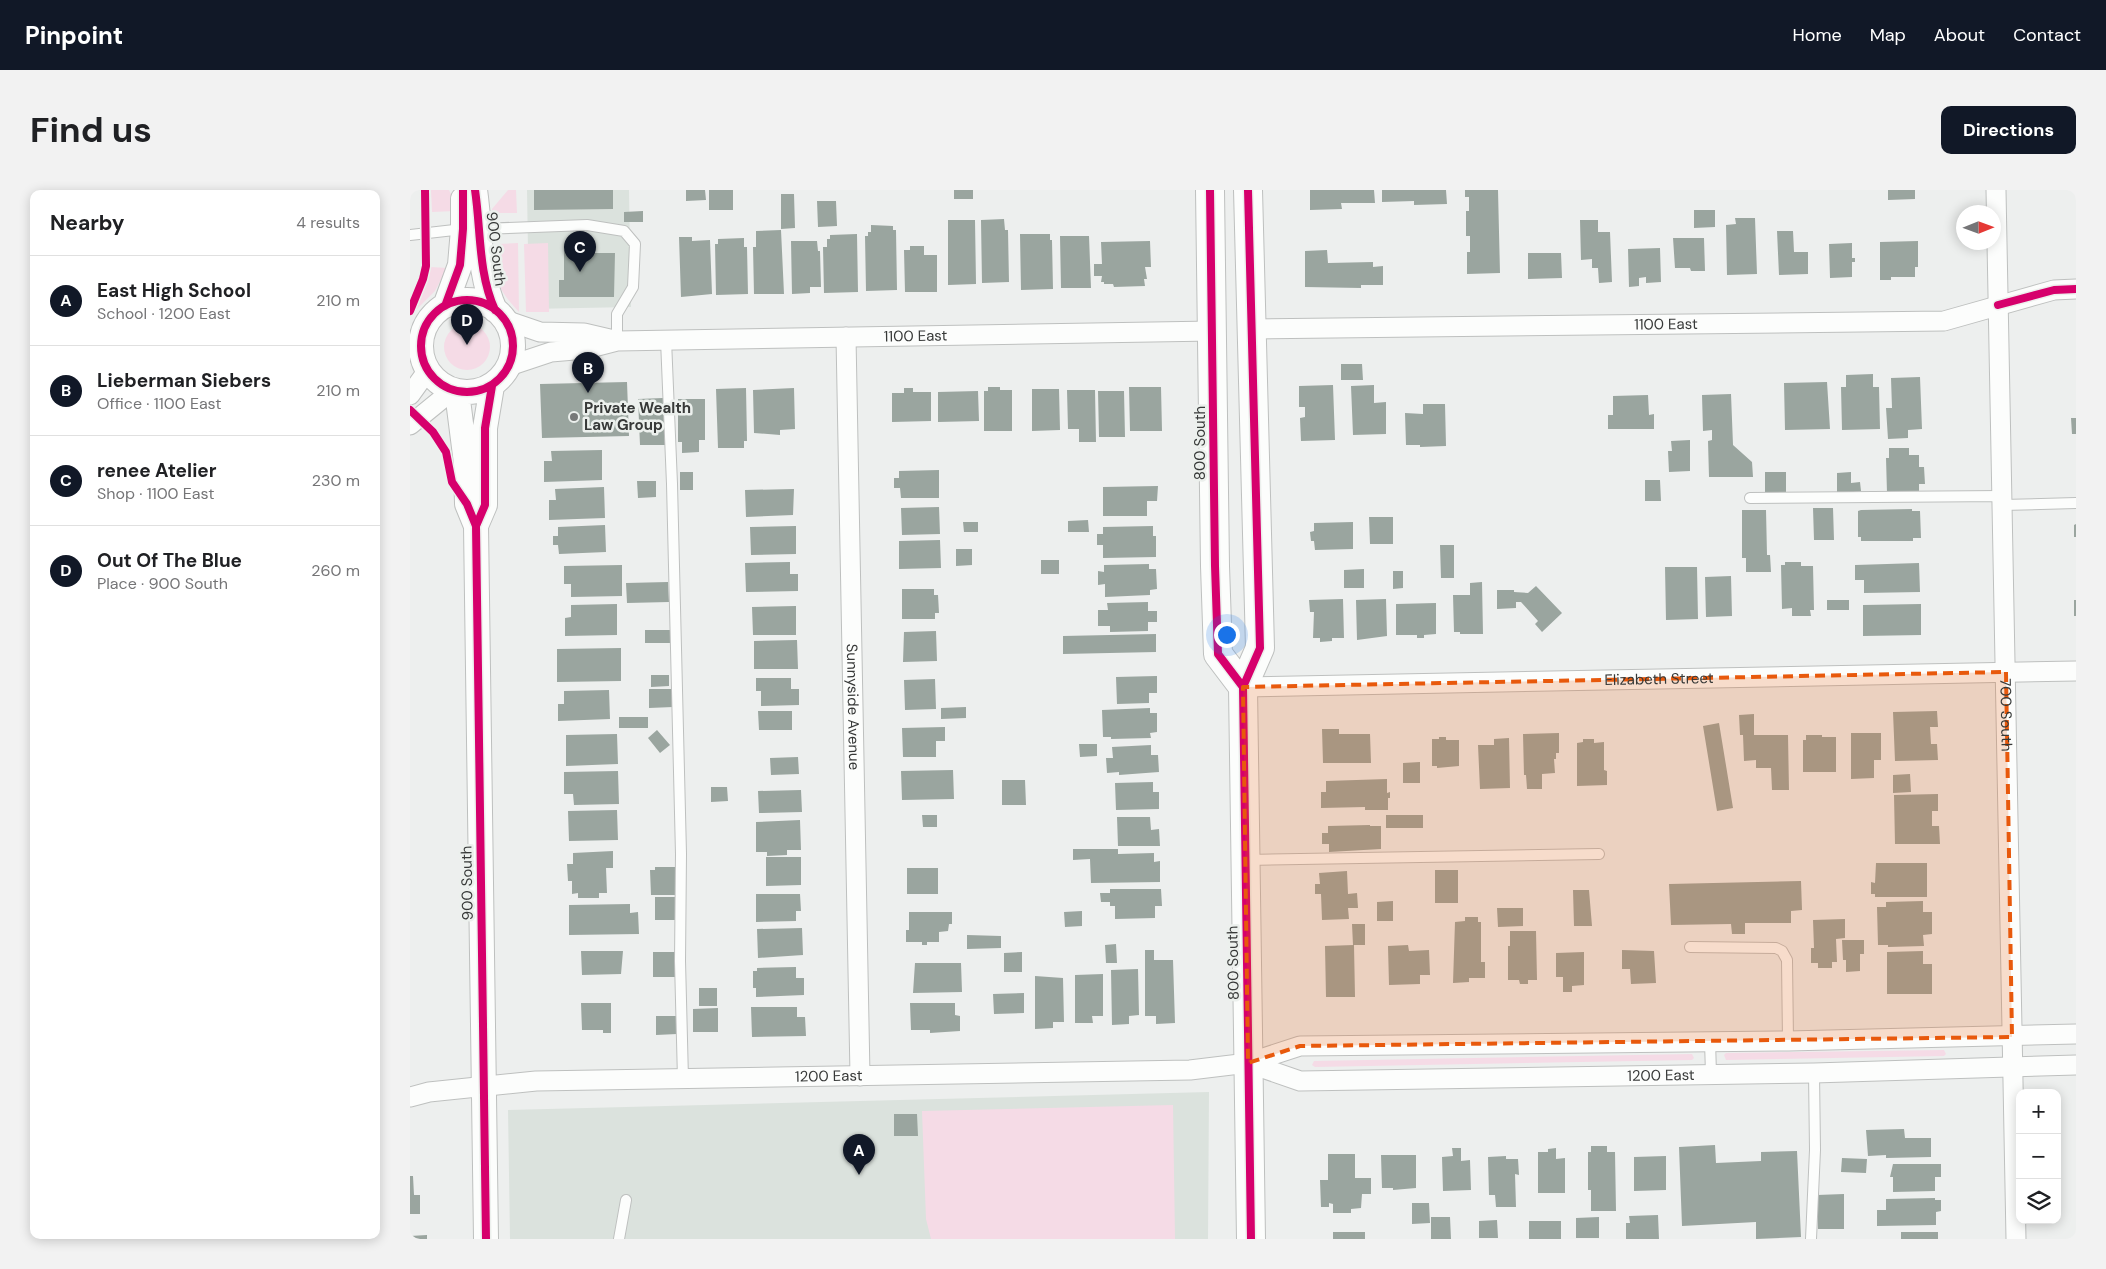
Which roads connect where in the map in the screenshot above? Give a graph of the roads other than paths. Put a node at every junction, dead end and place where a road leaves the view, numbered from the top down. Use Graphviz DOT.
graph roads {
  1 [pos="463,190"];
  2 [pos="475,190"];
  3 [pos="1210,190"];
  4 [pos="1248,190"];
  5 [pos="1996,190"];
  6 [pos="472,229"];
  7 [pos="410,235"];
  8 [pos="2076,289"];
  9 [pos="1998,305"];
  10 [pos="444,306"];
  11 [pos="500,315"];
  12 [pos="1251,329"];
  13 [pos="417,331"];
  14 [pos="1213,331"];
  15 [pos="846,337"];
  16 [pos="666,340"];
  17 [pos="617,341"];
  18 [pos="421,364"];
  19 [pos="509,366"];
  20 [pos="492,386"];
  21 [pos="455,391"];
  22 [pos="410,395"];
  23 [pos="410,425"];
  24 [pos="1750,498"];
  25 [pos="2002,500"];
  26 [pos="2076,503"];
  27 [pos="476,526"];
  28 [pos="2076,671"];
  29 [pos="2006,672"];
  30 [pos="1243,687"];
  31 [pos="1599,854"];
  32 [pos="1245,860"];
  33 [pos="1690,947"];
  34 [pos="2076,1034"];
  35 [pos="2012,1037"];
  36 [pos="1710,1041"];
  37 [pos="1788,1041"];
  38 [pos="1248,1062"];
  39 [pos="2076,1065"];
  40 [pos="2013,1067"];
  41 [pos="1814,1073"];
  42 [pos="1711,1074"];
  43 [pos="860,1076"];
  44 [pos="684,1079"];
  45 [pos="483,1086"];
  46 [pos="410,1097"];
  47 [pos="626,1200"];
  48 [pos="486,1239"];
  49 [pos="619,1239"];
  50 [pos="1251,1239"];
  51 [pos="1811,1239"];
  52 [pos="2016,1239"];
  1 -- 6 [label="street, 900 South"];
  2 -- 6 [label="street, 900 South"];
  3 -- 14 [label="main road, 800 South"];
  4 -- 12 [label="main road, 800 South"];
  5 -- 9 [label="street, 700 South"];
  6 -- 7 [label="lane"];
  6 -- 10 [label="street, 900 South"];
  6 -- 11 [label="street, 900 South"];
  6 -- 17 [label="lane"];
  8 -- 9 [label="street, 1100 East"];
  9 -- 12 [label="street, 1100 East"];
  9 -- 25 [label="street, 700 South"];
  10 -- 11 [label="street"];
  10 -- 13 [label="street"];
  11 -- 17 [label="street, 1100 East"];
  11 -- 19 [label="street"];
  12 -- 30 [label="main road, 800 South"];
  13 -- 18 [label="street"];
  14 -- 15 [label="street, 1100 East"];
  14 -- 30 [label="main road, 800 South"];
  15 -- 16 [label="street, 1100 East"];
  15 -- 43 [label="street, Sunnyside Avenue"];
  16 -- 17 [label="street, 1100 East"];
  16 -- 44 [label="lane"];
  17 -- 19 [label="street, 1100 East"];
  18 -- 21 [label="street"];
  18 -- 22 [label="street"];
  19 -- 20 [label="street"];
  20 -- 21 [label="street"];
  20 -- 27 [label="street, 900 South"];
  21 -- 23 [label="street"];
  21 -- 27 [label="street, 900 South"];
  24 -- 25 [label="lane"];
  25 -- 26 [label="lane"];
  25 -- 29 [label="street, 700 South"];
  27 -- 45 [label="street, 900 South"];
  28 -- 29 [label="street, Elizabeth Street"];
  29 -- 30 [label="street, Elizabeth Street"];
  29 -- 35 [label="street, 700 South"];
  30 -- 32 [label="main road, 800 South"];
  31 -- 32 [label="lane"];
  32 -- 38 [label="main road, 800 South"];
  33 -- 37 [label="lane"];
  34 -- 35 [label="street, 1200 East"];
  35 -- 37 [label="street, 1200 East"];
  35 -- 40 [label="street, 700 South"];
  36 -- 37 [label="street, 1200 East"];
  36 -- 38 [label="street, 1200 East"];
  36 -- 42 [label="lane"];
  38 -- 42 [label="street, 1200 East"];
  38 -- 43 [label="street, 1200 East"];
  38 -- 50 [label="main road, 800 South"];
  39 -- 40 [label="street, 1200 East"];
  40 -- 41 [label="street, 1200 East"];
  40 -- 52 [label="street, 700 South"];
  41 -- 42 [label="street, 1200 East"];
  41 -- 51 [label="lane"];
  43 -- 44 [label="street, 1200 East"];
  44 -- 45 [label="street, 1200 East"];
  45 -- 46 [label="street, 1200 East"];
  45 -- 48 [label="street, 900 South"];
  47 -- 49 [label="lane"];
}
